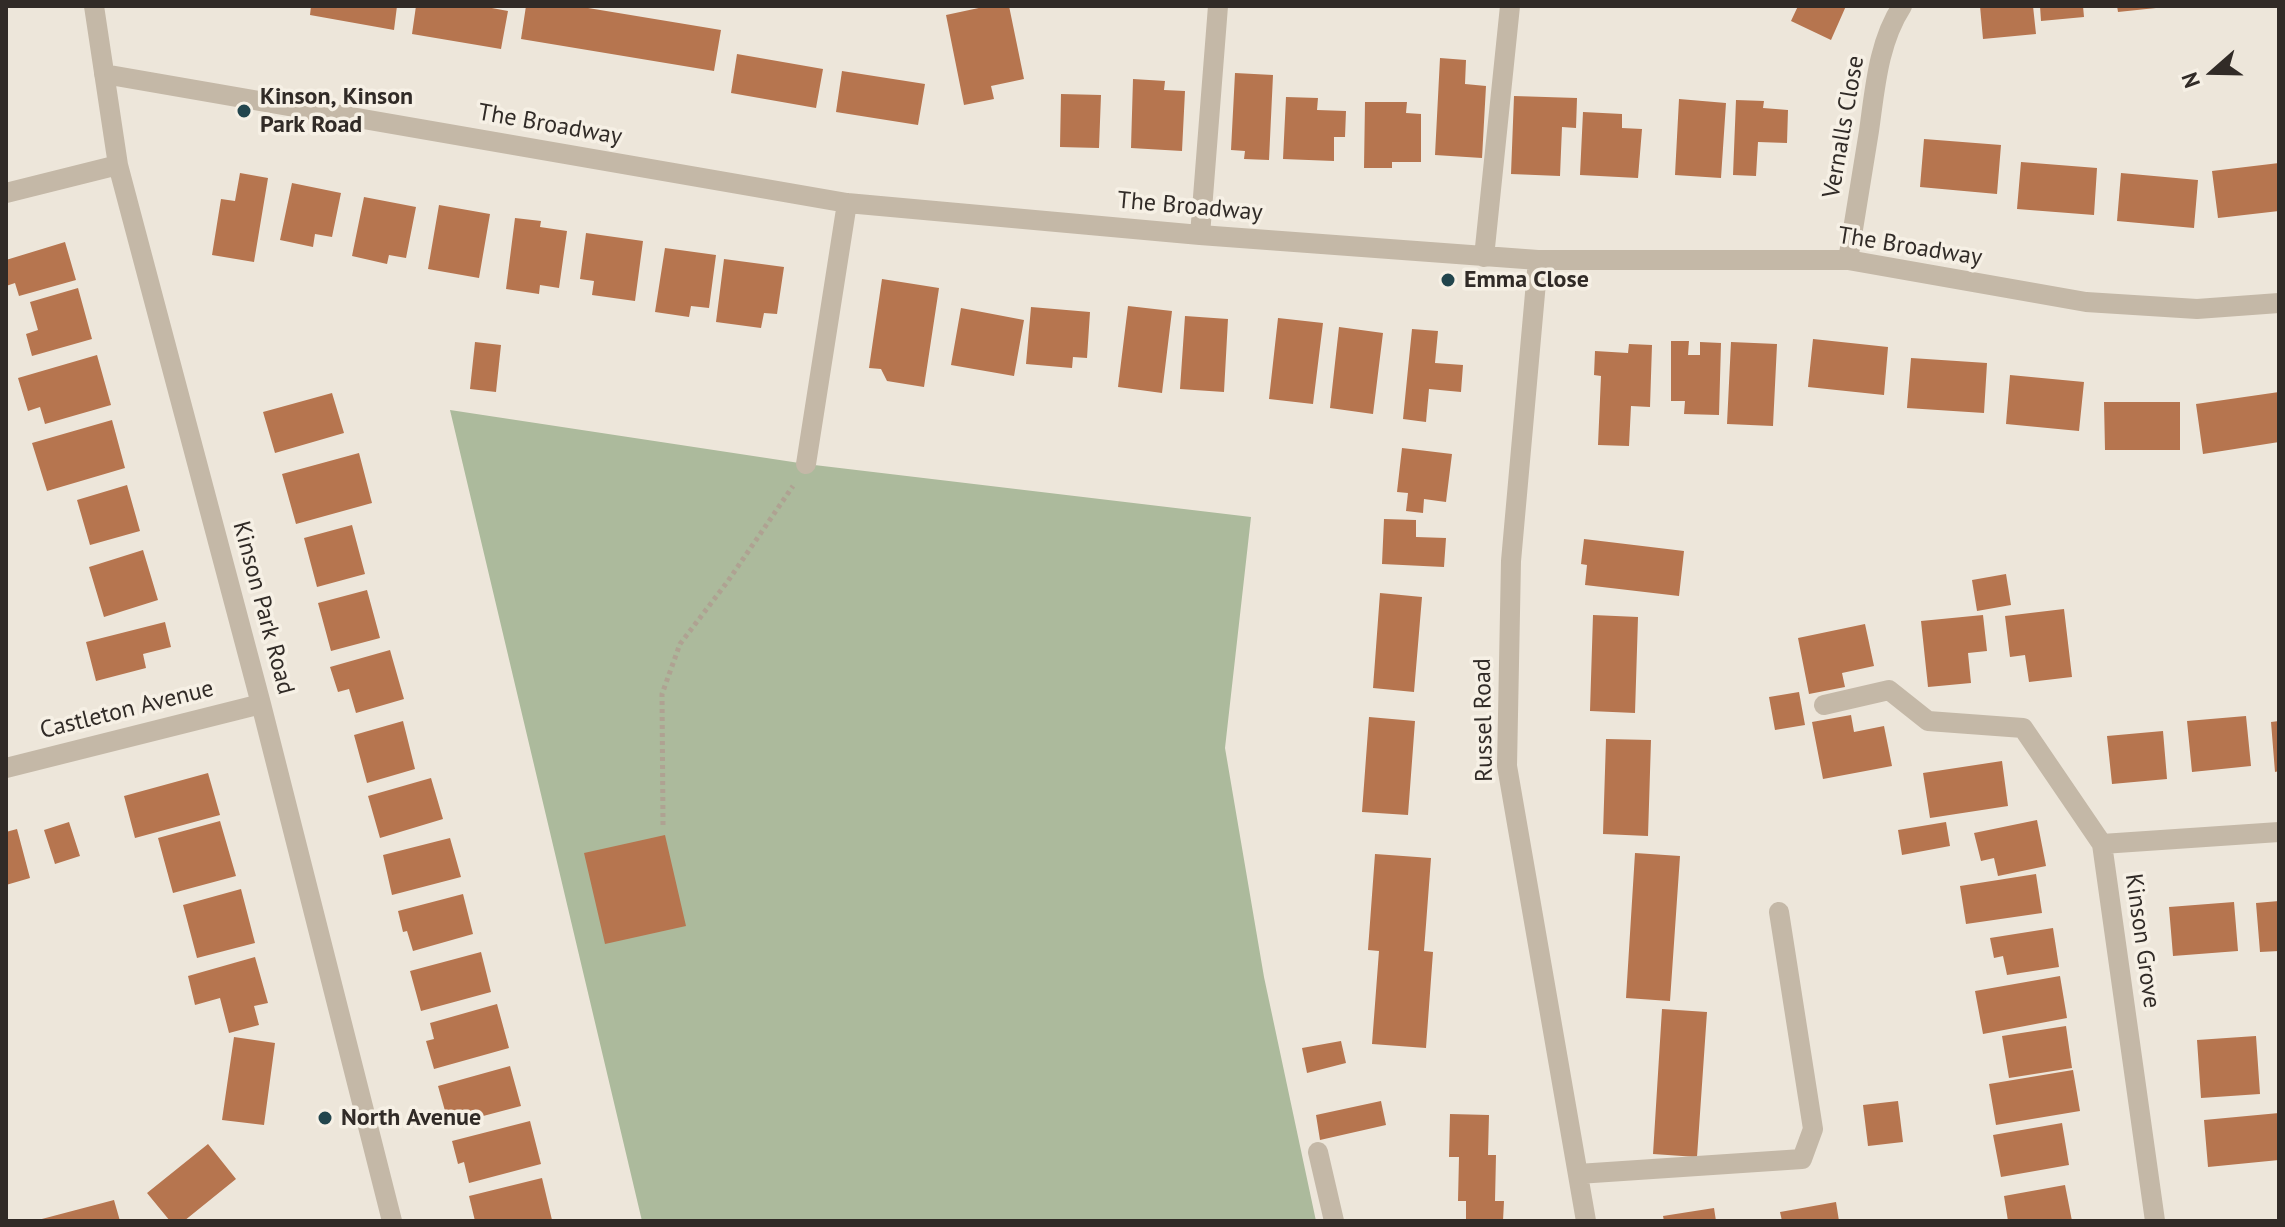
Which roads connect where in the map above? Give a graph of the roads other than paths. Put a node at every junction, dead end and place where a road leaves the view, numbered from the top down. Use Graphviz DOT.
graph roads {
  1 [pos="94,6"];
  2 [pos="1218,6"];
  3 [pos="1510,6"];
  4 [pos="1902,6"];
  5 [pos="104,74"];
  6 [pos="118,165"];
  7 [pos="6,193"];
  8 [pos="847,203"];
  9 [pos="1200,235"];
  10 [pos="1484,257"];
  11 [pos="1538,260"];
  12 [pos="1848,260"];
  13 [pos="2279,303"];
  14 [pos="806,464"];
  15 [pos="261,704"];
  16 [pos="1824,705"];
  17 [pos="6,768"];
  18 [pos="2279,832"];
  19 [pos="2102,844"];
  20 [pos="1779,912"];
  21 [pos="1318,1152"];
  22 [pos="1578,1174"];
  23 [pos="392,1221"];
  24 [pos="1334,1221"];
  25 [pos="1586,1221"];
  26 [pos="2155,1221"];
  1 -- 5 [label="street, Kinson Park Road"];
  2 -- 9 [label="street"];
  3 -- 10 [label="street"];
  4 -- 12 [label="street, Vernalls Close"];
  5 -- 6 [label="street, Kinson Park Road"];
  5 -- 8 [label="street, The Broadway"];
  6 -- 7 [label="street"];
  6 -- 15 [label="street, Kinson Park Road"];
  8 -- 9 [label="street, The Broadway"];
  8 -- 14 [label="street"];
  9 -- 10 [label="street, The Broadway"];
  10 -- 11 [label="street, The Broadway"];
  11 -- 12 [label="street, The Broadway"];
  11 -- 22 [label="street, Russel Road"];
  12 -- 13 [label="street, The Broadway"];
  15 -- 17 [label="street, Castleton Avenue"];
  15 -- 23 [label="street, Kinson Park Road"];
  16 -- 19 [label="street"];
  18 -- 19 [label="street, Kinson Grove"];
  19 -- 26 [label="street, Kinson Grove"];
  20 -- 22 [label="street"];
  21 -- 24 [label="street"];
  22 -- 25 [label="street, Russel Road"];
}
